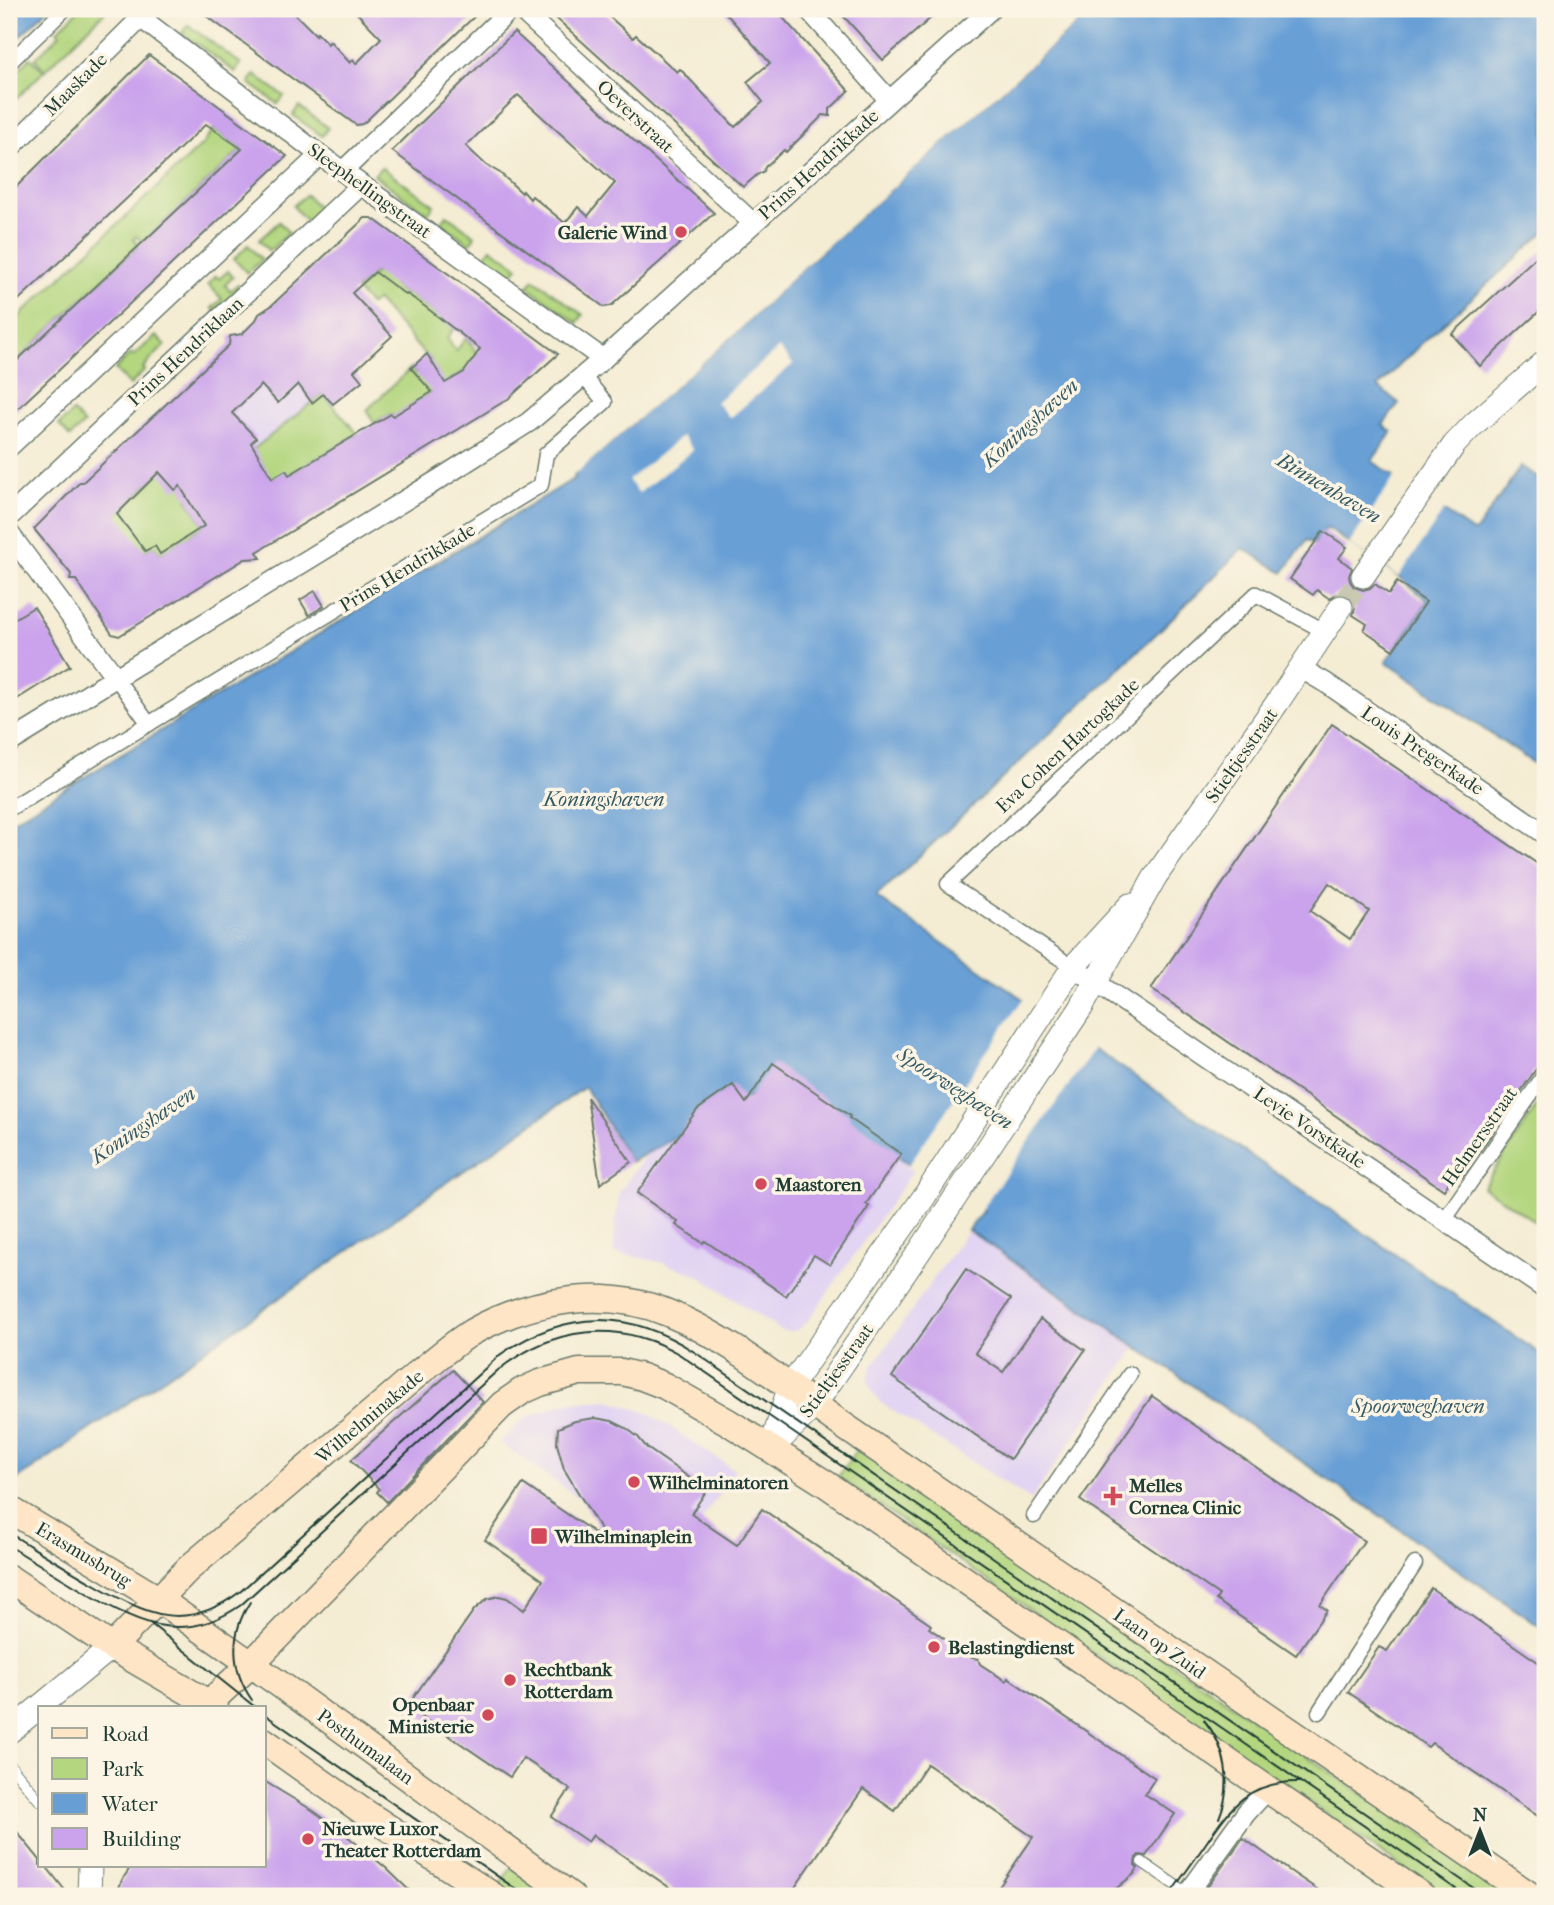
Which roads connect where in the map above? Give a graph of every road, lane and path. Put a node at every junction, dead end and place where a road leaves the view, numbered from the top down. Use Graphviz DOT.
graph roads {
  1 [pos="65,9"];
  2 [pos="511,9"];
  3 [pos="520,9"];
  4 [pos="808,9"];
  5 [pos="991,9"];
  6 [pos="141,12"];
  7 [pos="9,63"];
  8 [pos="889,100"];
  9 [pos="9,149"];
  10 [pos="320,155"];
  11 [pos="343,171"];
  12 [pos="361,185"];
  13 [pos="753,223"];
  14 [pos="603,359"];
  15 [pos="1545,362"];
  16 [pos="583,376"];
  17 [pos="9,447"];
  18 [pos="9,517"];
  19 [pos="9,533"];
  20 [pos="1368,568"];
  21 [pos="1341,607"];
  22 [pos="1324,631"];
  23 [pos="1300,668"];
  24 [pos="116,678"];
  25 [pos="149,723"];
  26 [pos="9,744"];
  27 [pos="9,809"];
  28 [pos="1545,834"];
  29 [pos="1155,877"];
  30 [pos="1067,963"];
  31 [pos="1097,982"];
  32 [pos="1545,1074"];
  33 [pos="1445,1219"];
  34 [pos="1545,1289"];
  35 [pos="1130,1374"];
  36 [pos="789,1388"];
  37 [pos="814,1406"];
  38 [pos="770,1450"];
  39 [pos="9,1509"];
  40 [pos="1034,1516"];
  41 [pos="1415,1564"];
  42 [pos="9,1578"];
  43 [pos="158,1599"];
  44 [pos="111,1647"];
  45 [pos="251,1664"];
  46 [pos="40,1706"];
  47 [pos="210,1706"];
  48 [pos="38,1708"];
  49 [pos="1319,1712"];
  50 [pos="9,1732"];
  51 [pos="266,1742"];
  52 [pos="9,1764"];
  53 [pos="1266,1790"];
  54 [pos="38,1799"];
  55 [pos="1142,1862"];
  56 [pos="90,1867"];
  57 [pos="481,1893"];
  58 [pos="1187,1895"];
  59 [pos="89,1896"];
  60 [pos="571,1896"];
  61 [pos="1422,1896"];
  62 [pos="1531,1896"];
  1 -- 7 [label="street"];
  2 -- 11 [label="street"];
  3 -- 13 [label="street, Oeverstraat"];
  4 -- 8 [label="street"];
  5 -- 8 [label="street, Prins Hendrikkade"];
  6 -- 9 [label="street, Maaskade"];
  6 -- 10 [label="street, Sleephellingstraat"];
  8 -- 13 [label="street, Prins Hendrikkade"];
  10 -- 11 [label="street, Sleephellingstraat"];
  10 -- 17 [label="street"];
  11 -- 12 [label="street, Sleephellingstraat"];
  12 -- 14 [label="street, Sleephellingstraat"];
  12 -- 18 [label="street, Prins Hendriklaan"];
  13 -- 14 [label="street, Prins Hendrikkade"];
  14 -- 16 [label="street, Prins Hendrikkade"];
  15 -- 20 [label="street"];
  16 -- 24 [label="street, Prins Hendrikkade"];
  16 -- 25 [label="street, Prins Hendrikkade"];
  19 -- 24 [label="street"];
  21 -- 22 [label="street, Stieltjesstraat"];
  22 -- 23 [label="street, Stieltjesstraat"];
  22 -- 30 [label="street, Eva Cohen Hartogkade"];
  23 -- 28 [label="street, Louis Pregerkade"];
  23 -- 29 [label="street, Stieltjesstraat"];
  24 -- 25 [label="street"];
  24 -- 26 [label="street, Prins Hendrikkade"];
  25 -- 27 [label="street, Prins Hendrikkade"];
  29 -- 30 [label="street, Stieltjesstraat"];
  29 -- 31 [label="street, Stieltjesstraat"];
  30 -- 31 [label="street, Levie Vorstkade"];
  30 -- 36 [label="street, Stieltjesstraat"];
  31 -- 33 [label="street, Levie Vorstkade"];
  31 -- 37 [label="street, Stieltjesstraat"];
  32 -- 33 [label="street, Helmersstraat"];
  33 -- 34 [label="street, Levie Vorstkade"];
  35 -- 40 [label="street"];
  36 -- 37 [label="main road, Laan op Zuid"];
  36 -- 38 [label="street, Stieltjesstraat"];
  36 -- 43 [label="main road, Wilhelminakade"];
  37 -- 38 [label="street, Stieltjesstraat"];
  37 -- 62 [label="main road, Laan op Zuid"];
  38 -- 45 [label="main road"];
  38 -- 53 [label="main road"];
  39 -- 43 [label="main road, Erasmusbrug"];
  41 -- 49 [label="street"];
  42 -- 44 [label="main road"];
  43 -- 44 [label="main road, Wilhelminakade"];
  43 -- 45 [label="main road, Posthumalaan"];
  44 -- 46 [label="street, Wilhelminakade"];
  44 -- 47 [label="main road"];
  45 -- 47 [label="main road"];
  45 -- 60 [label="main road, Posthumalaan"];
  48 -- 50 [label="street, Wilhelminakade"];
  51 -- 57 [label="main road"];
  52 -- 54 [label="lane"];
  53 -- 58 [label="street"];
  53 -- 61 [label="main road"];
  55 -- 58 [label="lane"];
  56 -- 59 [label="street"];
}
